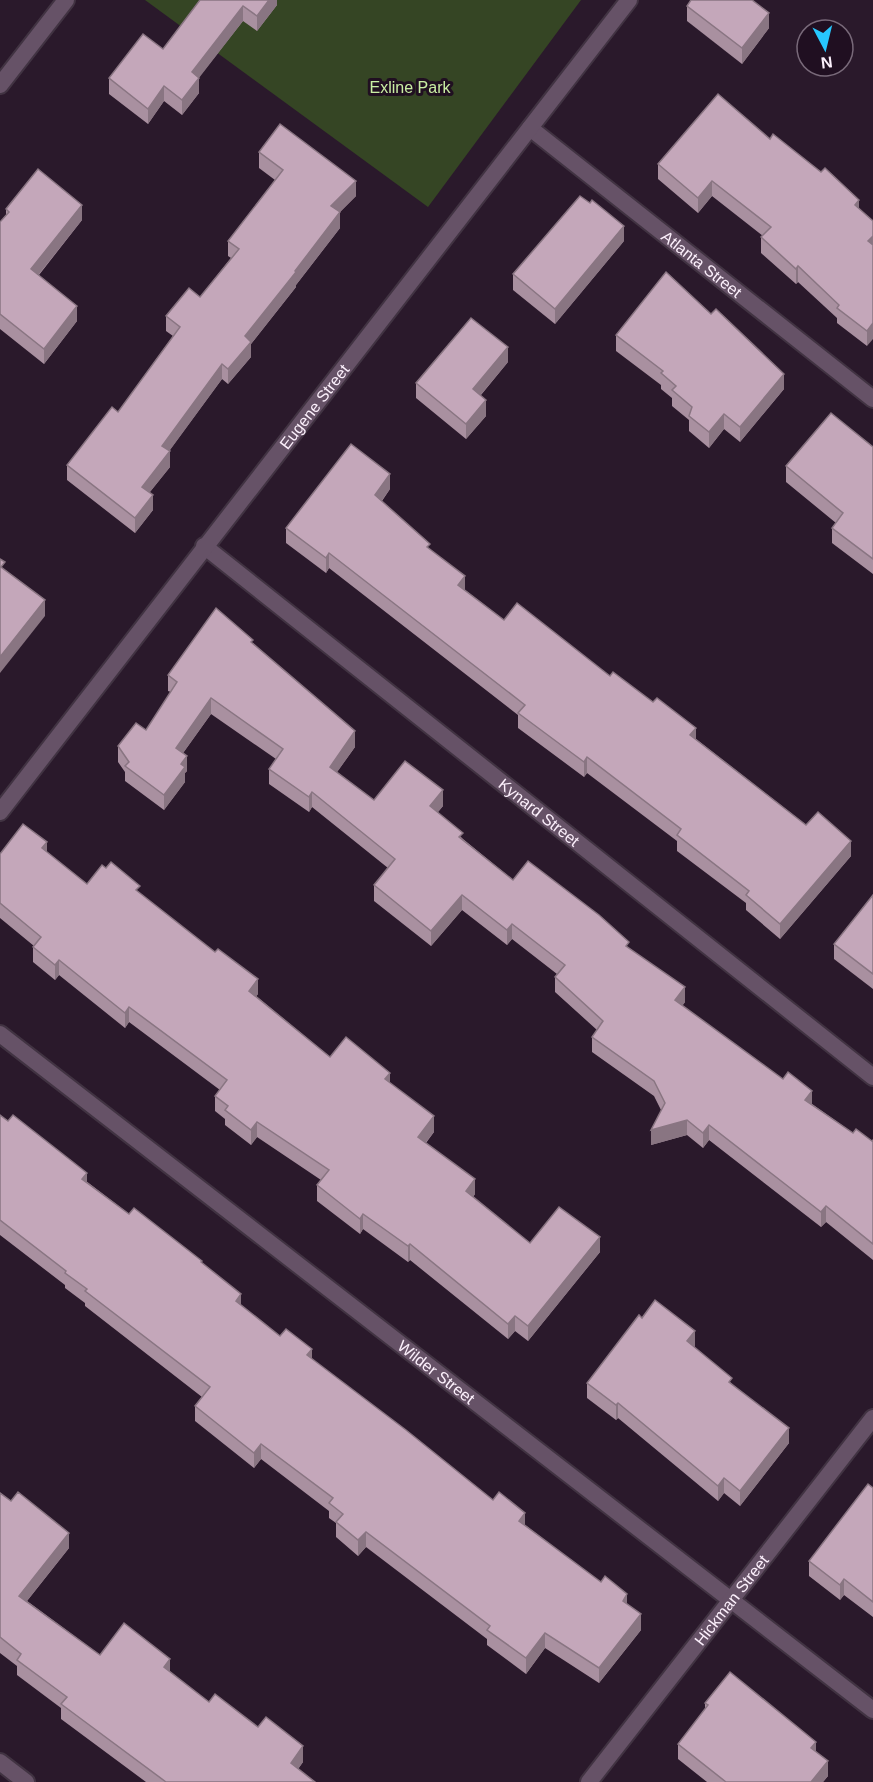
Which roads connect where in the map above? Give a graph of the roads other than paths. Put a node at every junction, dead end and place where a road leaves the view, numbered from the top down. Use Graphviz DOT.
graph roads {
  1 [pos="66,0"];
  2 [pos="629,0"];
  3 [pos="0,85"];
  4 [pos="530,128"];
  5 [pos="873,399"];
  6 [pos="204,546"];
  7 [pos="0,812"];
  8 [pos="0,1034"];
  9 [pos="873,1077"];
  10 [pos="873,1418"];
  11 [pos="731,1601"];
  12 [pos="873,1710"];
  13 [pos="0,1762"];
  14 [pos="26,1782"];
  15 [pos="589,1782"];
  1 -- 3 [label="street"];
  2 -- 4 [label="street, Eugene Street"];
  4 -- 5 [label="street, Atlanta Street"];
  4 -- 6 [label="street, Eugene Street"];
  6 -- 7 [label="street, Eugene Street"];
  6 -- 9 [label="street, Kynard Street"];
  8 -- 11 [label="street, Wilder Street"];
  10 -- 11 [label="street, Hickman Street"];
  11 -- 12 [label="street, Wilder Street"];
  11 -- 15 [label="street, Hickman Street"];
  13 -- 14 [label="street"];
}
